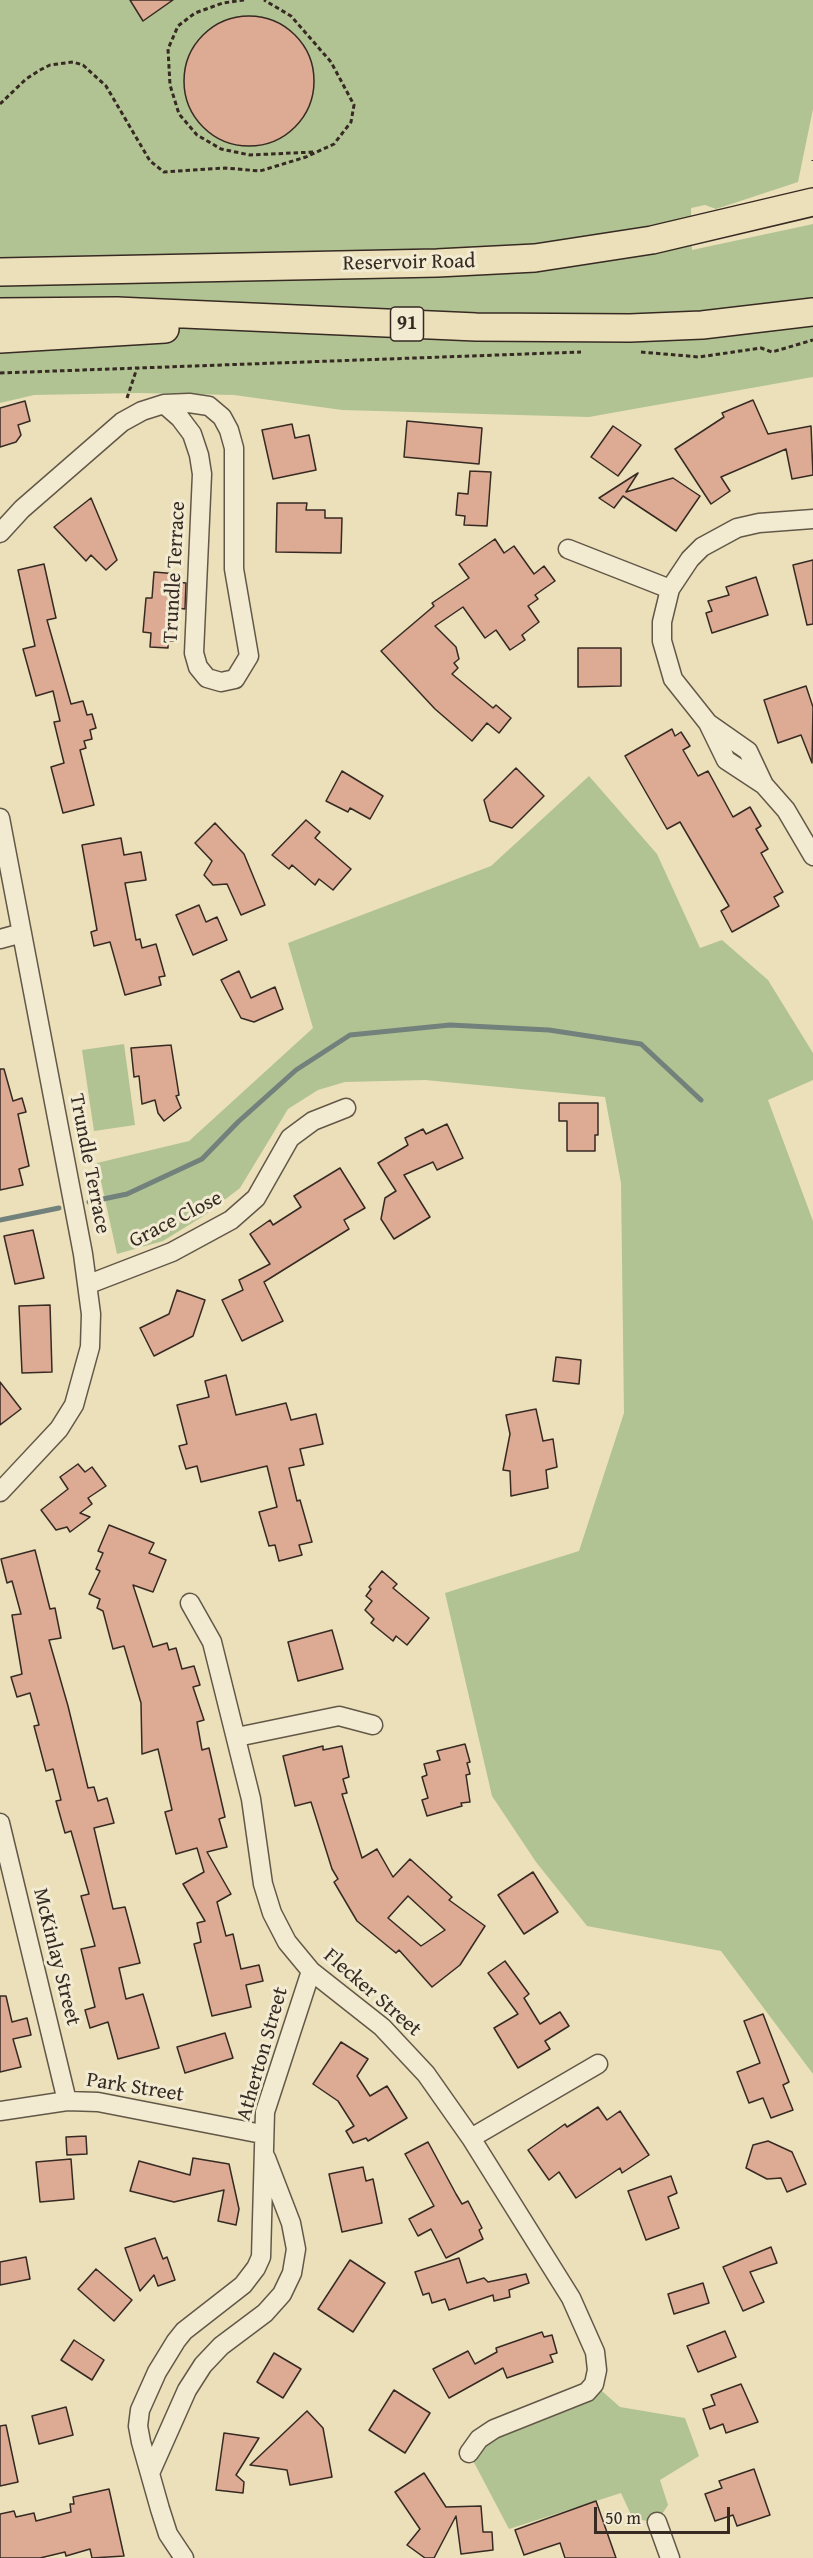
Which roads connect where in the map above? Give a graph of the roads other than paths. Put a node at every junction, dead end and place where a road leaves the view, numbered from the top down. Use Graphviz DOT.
graph roads {
  1 [pos="813,202"];
  2 [pos="0,272"];
  3 [pos="0,312"];
  4 [pos="813,312"];
  5 [pos="298,320"];
  6 [pos="0,339"];
  7 [pos="164,404"];
  8 [pos="813,519"];
  9 [pos="0,533"];
  10 [pos="568,549"];
  11 [pos="670,589"];
  12 [pos="0,818"];
  13 [pos="813,856"];
  14 [pos="22,933"];
  15 [pos="0,939"];
  16 [pos="346,1108"];
  17 [pos="89,1284"];
  18 [pos="0,1492"];
  19 [pos="190,1603"];
  20 [pos="373,1725"];
  21 [pos="237,1737"];
  22 [pos="0,1823"];
  23 [pos="311,1971"];
  24 [pos="598,2064"];
  25 [pos="67,2101"];
  26 [pos="0,2111"];
  27 [pos="471,2138"];
  28 [pos="263,2143"];
  29 [pos="469,2452"];
  30 [pos="151,2471"];
  31 [pos="657,2522"];
  32 [pos="184,2558"];
  33 [pos="670,2558"];
  1 -- 2 [label="main road, Reservoir Road"];
  3 -- 5 [label="main road, 91"];
  4 -- 5 [label="main road, 91"];
  5 -- 6 [label="main road"];
  7 -- 7 [label="street, Trundle Terrace"];
  7 -- 9 [label="street, Trundle Terrace"];
  8 -- 11 [label="street"];
  10 -- 11 [label="street"];
  11 -- 13 [label="street"];
  12 -- 14 [label="street, Trundle Terrace"];
  14 -- 15 [label="street"];
  14 -- 17 [label="street, Trundle Terrace"];
  16 -- 17 [label="street, Grace Close"];
  17 -- 18 [label="street, Trundle Terrace"];
  19 -- 21 [label="street, Flecker Street"];
  20 -- 21 [label="street"];
  21 -- 23 [label="street, Flecker Street"];
  22 -- 25 [label="street, McKinlay Street"];
  23 -- 27 [label="street, Flecker Street"];
  23 -- 28 [label="street, Atherton Street"];
  24 -- 27 [label="street"];
  25 -- 26 [label="street, Park Street"];
  25 -- 28 [label="street, Park Street"];
  27 -- 29 [label="street, Flecker Street"];
  28 -- 30 [label="street, Atherton Street"];
  28 -- 30 [label="street, Atherton Street"];
  30 -- 32 [label="street, Atherton Street"];
  31 -- 33 [label="street"];
}
